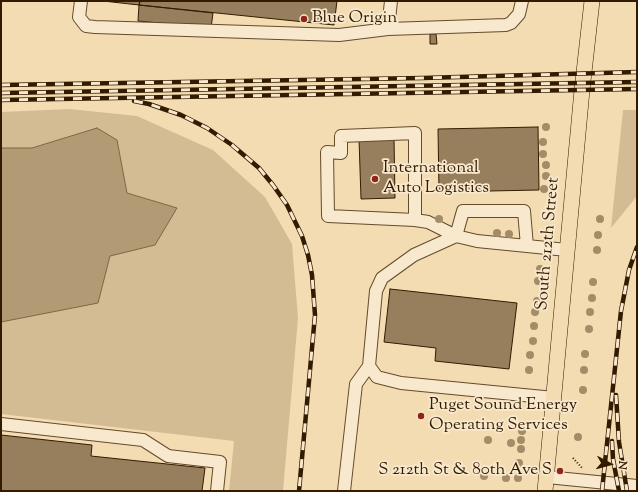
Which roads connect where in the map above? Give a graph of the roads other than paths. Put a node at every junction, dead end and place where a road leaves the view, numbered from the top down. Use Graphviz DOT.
graph roads {
  1 [pos="81,1"];
  2 [pos="391,1"];
  3 [pos="522,1"];
  4 [pos="592,1"];
  5 [pos="388,29"];
  6 [pos="415,220"];
  7 [pos="456,236"];
  8 [pos="527,246"];
  9 [pos="567,250"];
  10 [pos="368,366"];
  11 [pos="554,398"];
  12 [pos="1,424"];
  13 [pos="546,484"];
  14 [pos="637,486"];
  15 [pos="217,491"];
  16 [pos="344,491"];
  1 -- 5 [label="lane"];
  2 -- 5 [label="lane"];
  3 -- 5 [label="lane"];
  4 -- 9 [label="main road, South 212th Street"];
  6 -- 6 [label="lane"];
  6 -- 7 [label="lane"];
  7 -- 8 [label="lane"];
  7 -- 8 [label="lane"];
  7 -- 10 [label="lane"];
  8 -- 9 [label="lane"];
  9 -- 11 [label="main road, South 212th Street"];
  10 -- 11 [label="lane"];
  10 -- 16 [label="lane"];
  11 -- 13 [label="main road, South 212th Street"];
  12 -- 15 [label="lane"];
  13 -- 14 [label="lane"];
}
